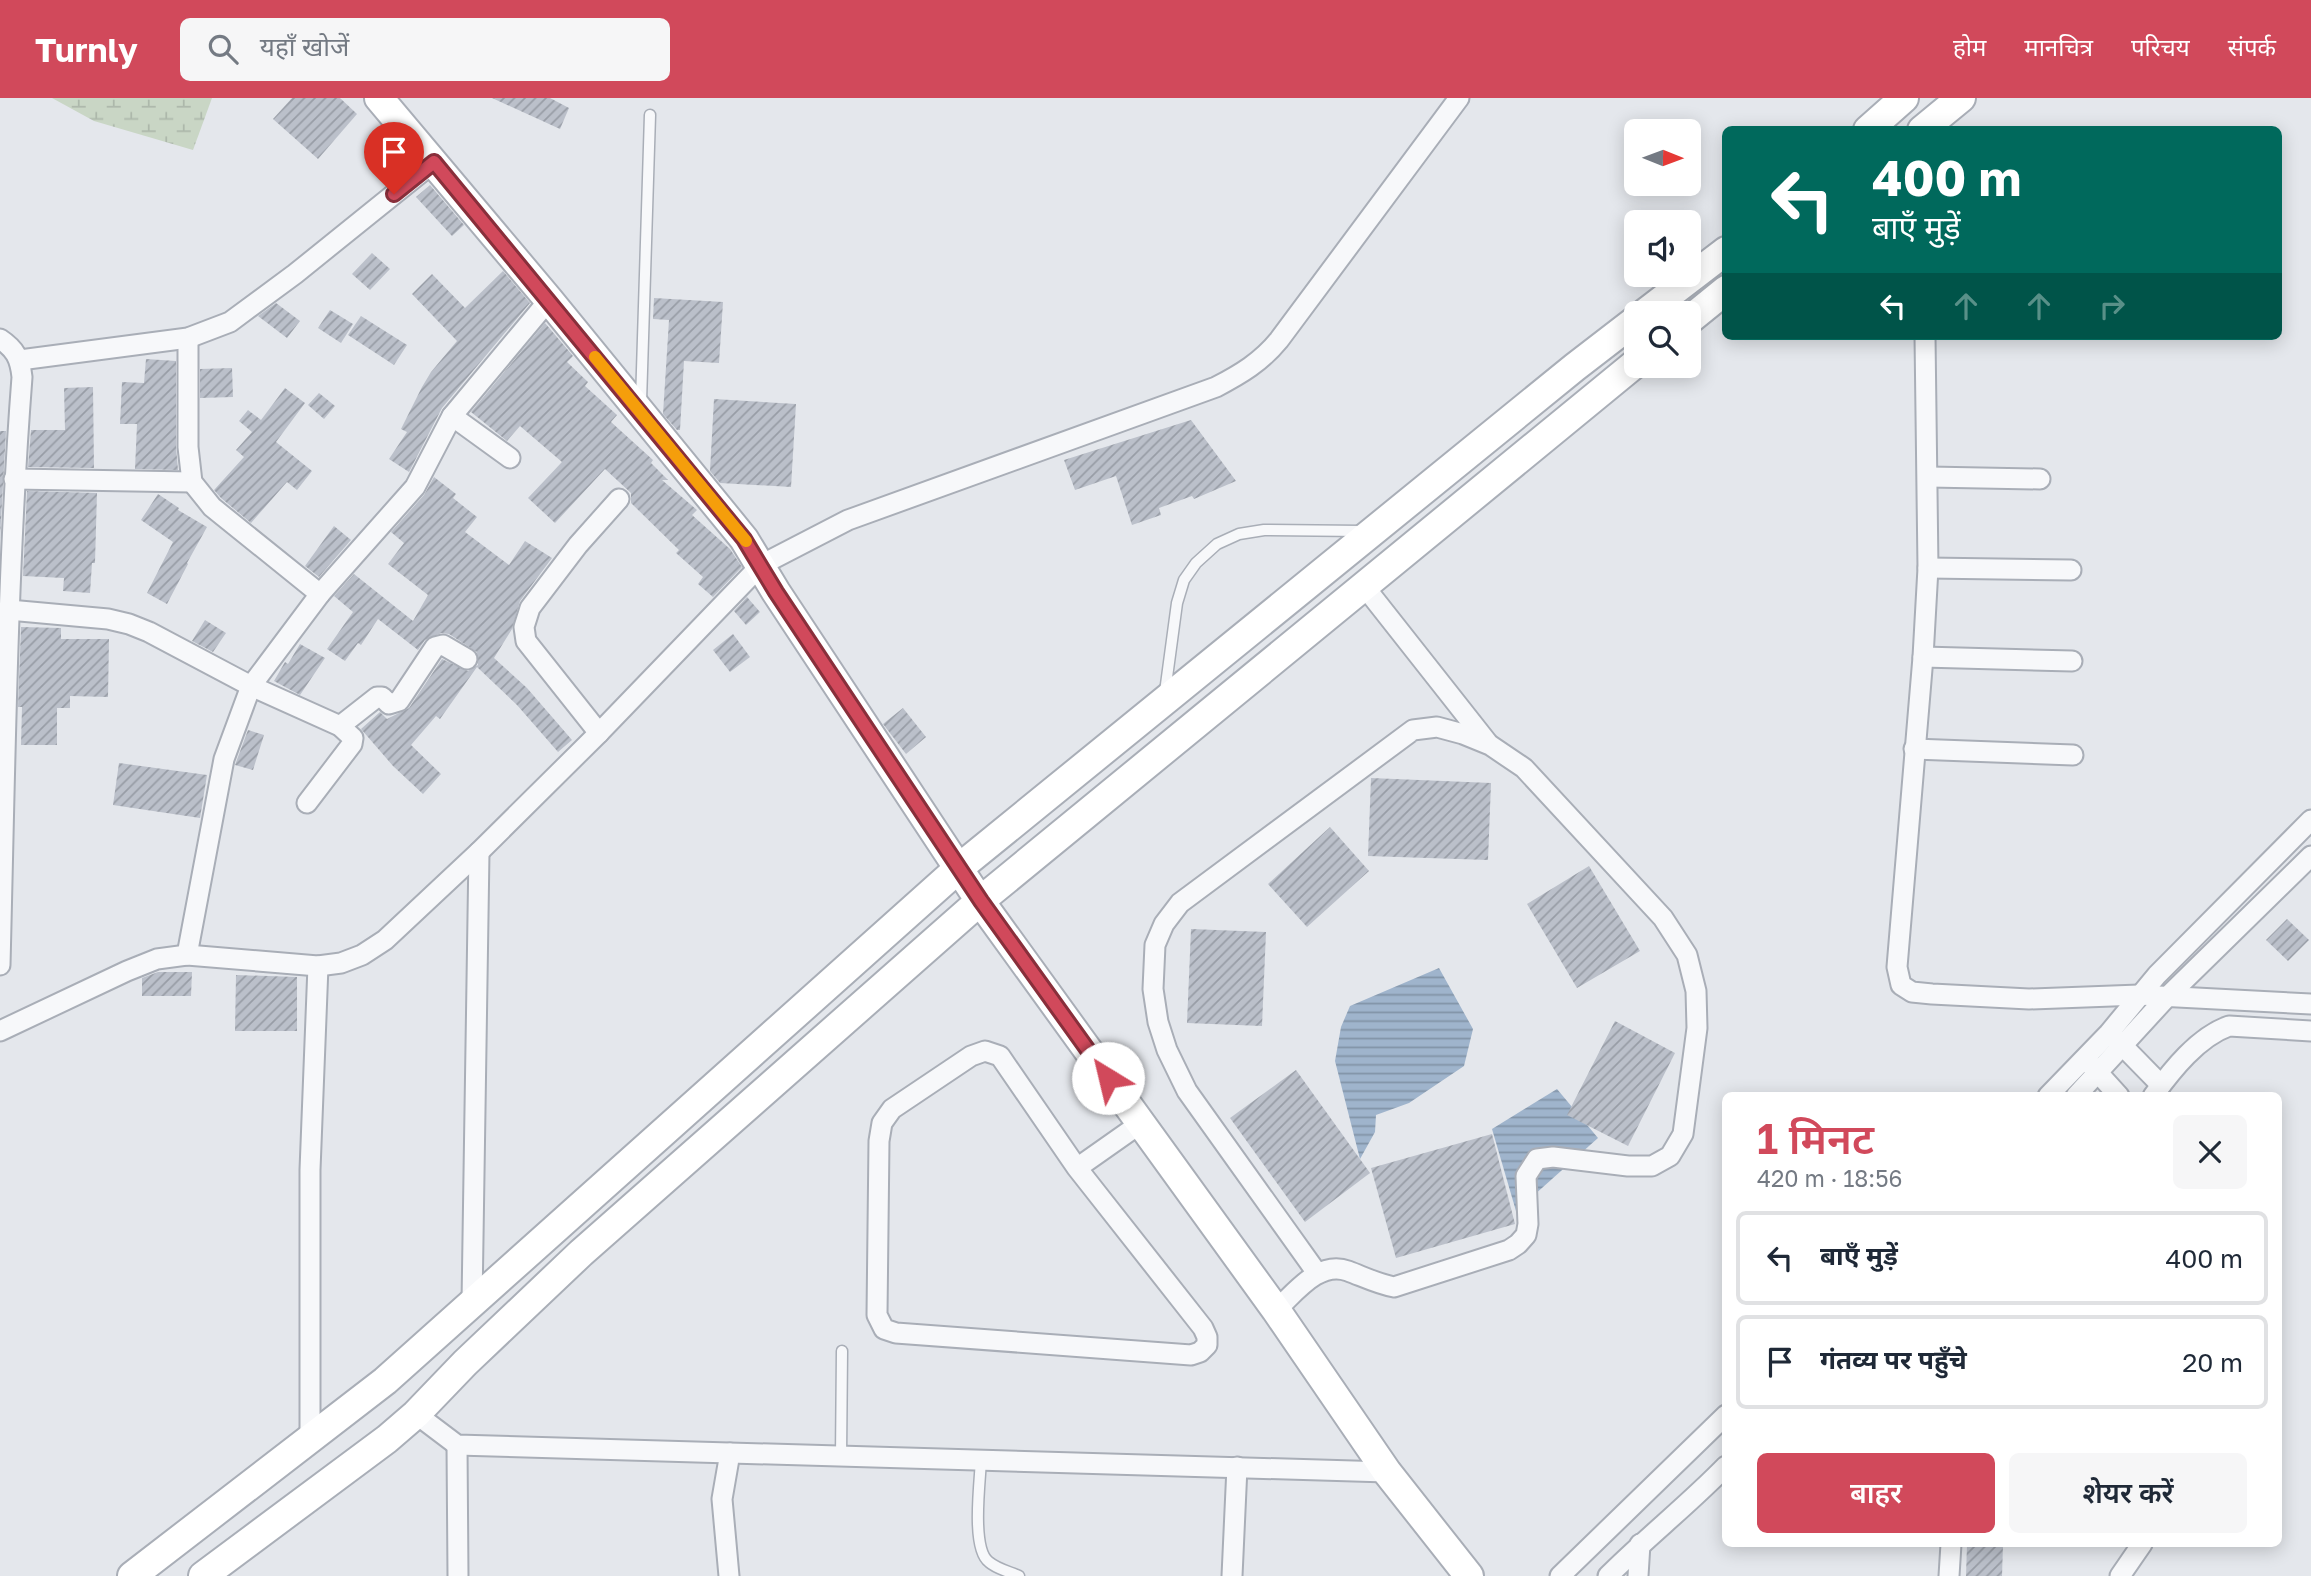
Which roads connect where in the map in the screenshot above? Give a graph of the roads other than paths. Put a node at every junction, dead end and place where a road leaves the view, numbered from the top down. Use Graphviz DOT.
graph roads {
  1 [pos="379,98"];
  2 [pos="1460,98"];
  3 [pos="1904,98"];
  4 [pos="1961,98"];
  5 [pos="650,116"];
  6 [pos="1932,119"];
  7 [pos="1872,126"];
  8 [pos="434,162"];
  9 [pos="1722,254"];
  10 [pos="1722,293"];
  11 [pos="549,300"];
  12 [pos="1661,301"];
  13 [pos="1701,310"];
  14 [pos="1624,330"];
  15 [pos="188,338"];
  16 [pos="0,339"];
  17 [pos="1925,340"];
  18 [pos="20,360"];
  19 [pos="1624,373"];
  20 [pos="641,413"];
  21 [pos="452,416"];
  22 [pos="510,458"];
  23 [pos="1929,477"];
  24 [pos="14,479"];
  25 [pos="2040,479"];
  26 [pos="192,482"];
  27 [pos="619,499"];
  28 [pos="1373,531"];
  29 [pos="761,565"];
  30 [pos="1928,568"];
  31 [pos="2071,570"];
  32 [pos="1364,586"];
  33 [pos="320,594"];
  34 [pos="9,610"];
  35 [pos="1923,657"];
  36 [pos="467,659"];
  37 [pos="2072,661"];
  38 [pos="251,686"];
  39 [pos="1164,702"];
  40 [pos="340,726"];
  41 [pos="599,733"];
  42 [pos="1490,745"];
  43 [pos="1914,749"];
  44 [pos="2073,755"];
  45 [pos="307,803"];
  46 [pos="2311,820"];
  47 [pos="479,852"];
  48 [pos="2311,856"];
  49 [pos="959,868"];
  50 [pos="981,901"];
  51 [pos="187,955"];
  52 [pos="0,965"];
  53 [pos="318,966"];
  54 [pos="2139,995"];
  55 [pos="2166,998"];
  56 [pos="2311,1004"];
  57 [pos="0,1031"];
  58 [pos="2311,1031"];
  59 [pos="2115,1039"];
  60 [pos="2091,1065"];
  61 [pos="2157,1090"];
  62 [pos="2054,1092"];
  63 [pos="2078,1092"];
  64 [pos="2115,1092"];
  65 [pos="1140,1123"];
  66 [pos="1077,1168"];
  67 [pos="1317,1273"];
  68 [pos="472,1303"];
  69 [pos="1276,1310"];
  70 [pos="842,1351"];
  71 [pos="416,1414"];
  72 [pos="1722,1419"];
  73 [pos="310,1437"];
  74 [pos="457,1445"];
  75 [pos="730,1453"];
  76 [pos="841,1456"];
  77 [pos="981,1460"];
  78 [pos="1237,1467"];
  79 [pos="1722,1470"];
  80 [pos="1387,1472"];
  81 [pos="1703,1490"];
  82 [pos="1722,1491"];
  83 [pos="1640,1544"];
  84 [pos="1951,1547"];
  85 [pos="2140,1547"];
  86 [pos="132,1576"];
  87 [pos="203,1576"];
  88 [pos="458,1576"];
  89 [pos="729,1576"];
  90 [pos="1019,1576"];
  91 [pos="1232,1576"];
  92 [pos="1469,1576"];
  93 [pos="1560,1576"];
  94 [pos="1608,1576"];
  95 [pos="1638,1576"];
  96 [pos="1948,1576"];
  97 [pos="2120,1576"];
  1 -- 8 [label="main road"];
  2 -- 29 [label="street"];
  3 -- 7 [label="main road"];
  4 -- 6 [label="main road"];
  5 -- 20 [label="lane"];
  8 -- 11 [label="main road"];
  8 -- 15 [label="street"];
  9 -- 12 [label="main road"];
  10 -- 13 [label="main road"];
  11 -- 20 [label="main road"];
  11 -- 21 [label="street"];
  14 -- 28 [label="main road"];
  15 -- 18 [label="street"];
  15 -- 26 [label="street"];
  16 -- 18 [label="street"];
  17 -- 23 [label="street"];
  18 -- 24 [label="street"];
  19 -- 32 [label="main road"];
  20 -- 29 [label="main road"];
  21 -- 22 [label="street"];
  21 -- 33 [label="street"];
  23 -- 25 [label="street"];
  23 -- 30 [label="street"];
  24 -- 26 [label="street"];
  24 -- 34 [label="street"];
  26 -- 33 [label="street"];
  27 -- 41 [label="street"];
  28 -- 39 [label="main road"];
  28 -- 39 [label="lane"];
  29 -- 41 [label="street"];
  29 -- 49 [label="main road"];
  30 -- 31 [label="street"];
  30 -- 35 [label="street"];
  32 -- 42 [label="street"];
  32 -- 50 [label="main road"];
  33 -- 38 [label="street"];
  34 -- 38 [label="street"];
  34 -- 52 [label="street"];
  35 -- 37 [label="street"];
  35 -- 43 [label="street"];
  36 -- 40 [label="street"];
  38 -- 40 [label="street"];
  38 -- 51 [label="street"];
  39 -- 49 [label="main road"];
  40 -- 45 [label="street"];
  41 -- 47 [label="street"];
  42 -- 67 [label="street"];
  42 -- 67 [label="street"];
  43 -- 44 [label="street"];
  43 -- 54 [label="street"];
  46 -- 54 [label="street"];
  47 -- 53 [label="street"];
  47 -- 68 [label="street"];
  48 -- 55 [label="street"];
  49 -- 50 [label="main road"];
  49 -- 68 [label="main road"];
  50 -- 65 [label="main road"];
  50 -- 71 [label="main road"];
  51 -- 53 [label="street"];
  51 -- 57 [label="street"];
  53 -- 73 [label="street"];
  54 -- 55 [label="street"];
  54 -- 59 [label="street"];
  55 -- 56 [label="street"];
  55 -- 59 [label="street"];
  58 -- 61 [label="street"];
  59 -- 60 [label="street"];
  59 -- 61 [label="street"];
  60 -- 62 [label="street"];
  60 -- 63 [label="street"];
  60 -- 64 [label="street"];
  65 -- 66 [label="street"];
  65 -- 69 [label="main road"];
  66 -- 66 [label="street"];
  67 -- 69 [label="street"];
  68 -- 73 [label="main road"];
  69 -- 80 [label="main road"];
  70 -- 76 [label="lane"];
  71 -- 74 [label="street"];
  71 -- 87 [label="main road"];
  72 -- 93 [label="street"];
  73 -- 86 [label="main road"];
  74 -- 75 [label="street"];
  74 -- 88 [label="street"];
  75 -- 76 [label="street"];
  75 -- 89 [label="street"];
  76 -- 77 [label="street"];
  77 -- 78 [label="street"];
  77 -- 90 [label="lane"];
  78 -- 80 [label="street"];
  78 -- 91 [label="street"];
  79 -- 81 [label="street"];
  80 -- 92 [label="main road"];
  81 -- 82 [label="street"];
  81 -- 83 [label="street"];
  83 -- 94 [label="street"];
  83 -- 95 [label="street"];
  84 -- 96 [label="street"];
  85 -- 97 [label="street"];
}
